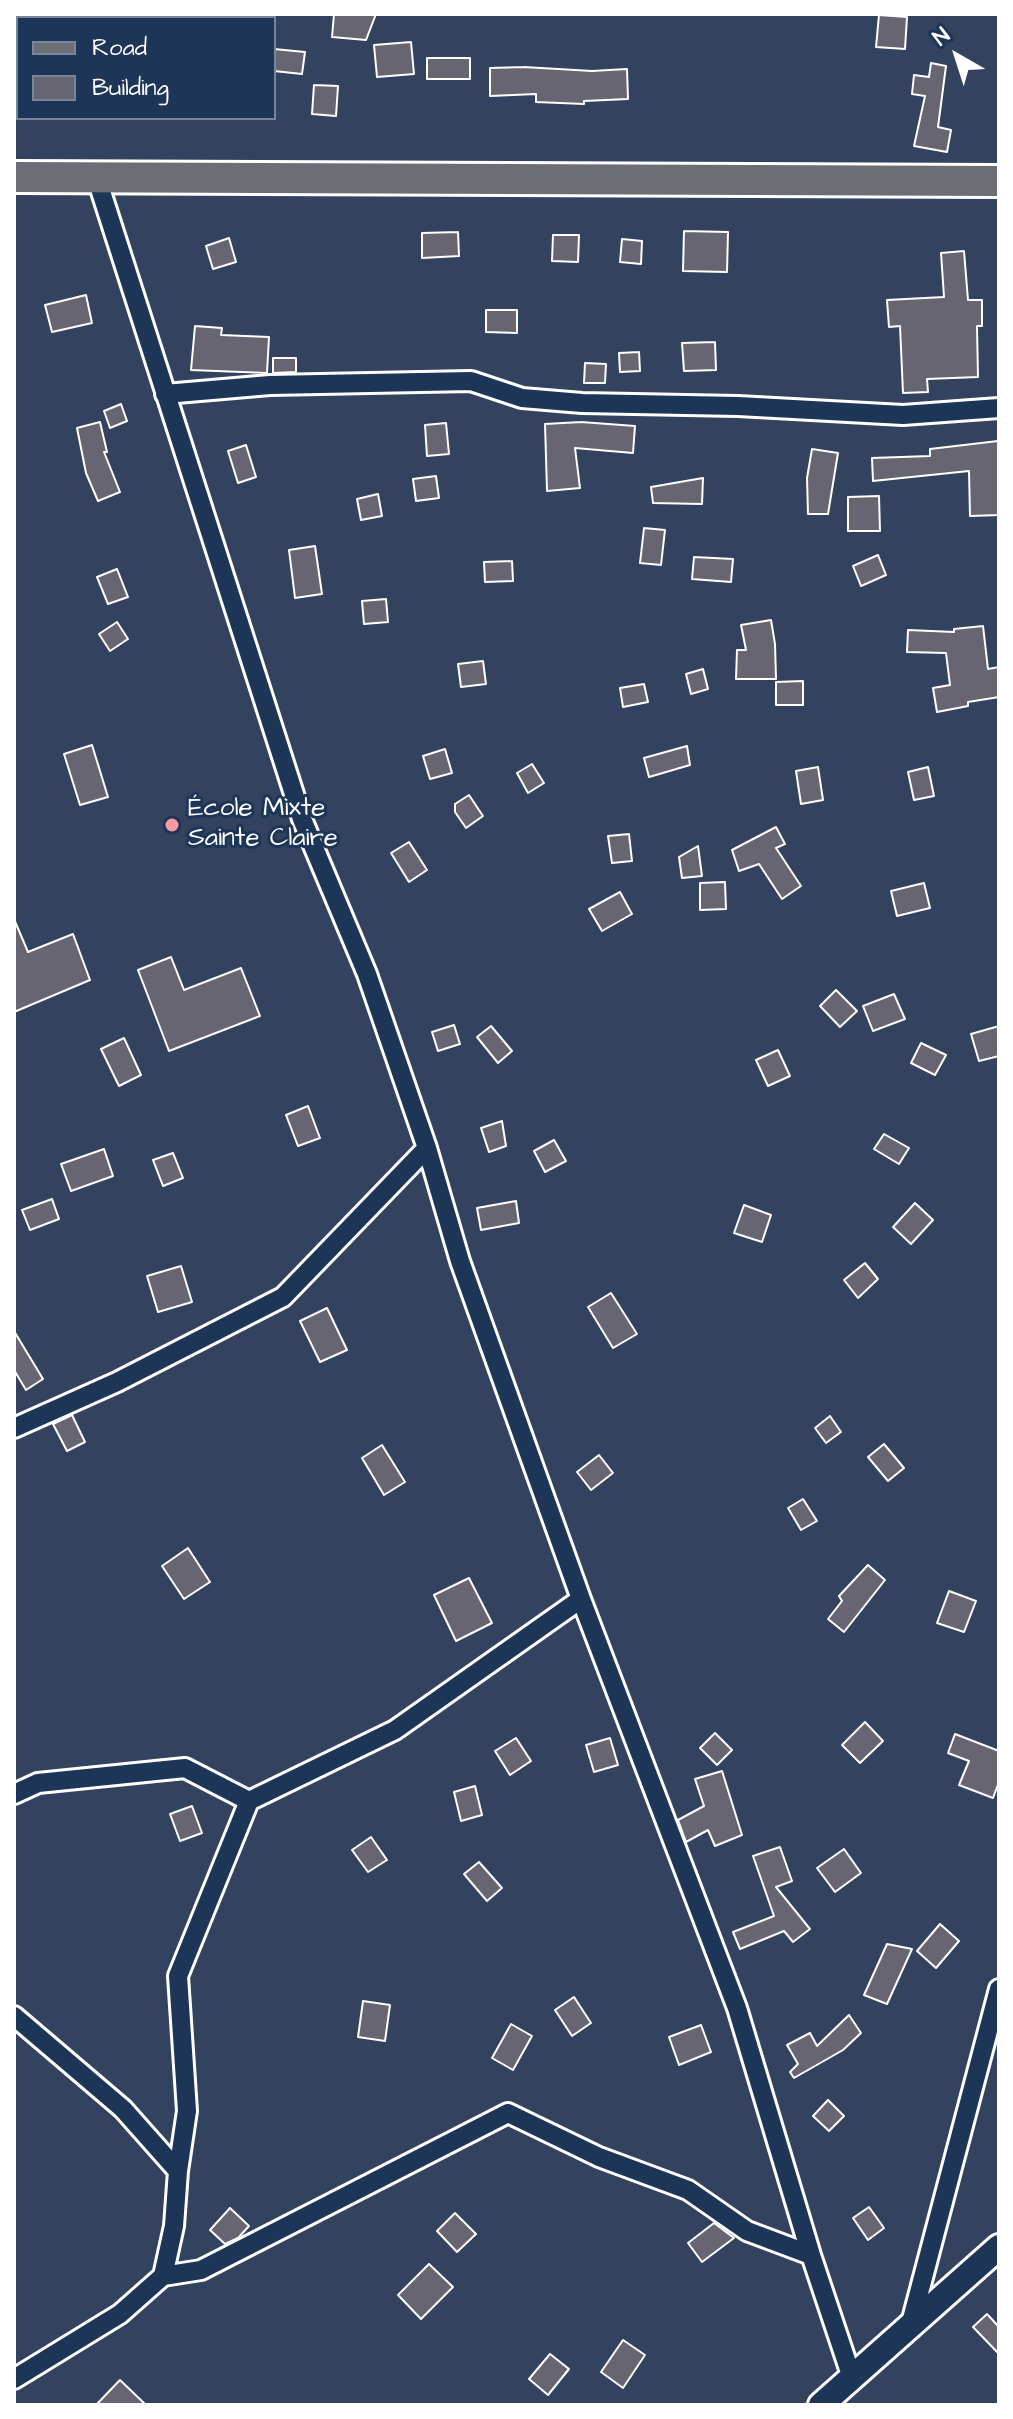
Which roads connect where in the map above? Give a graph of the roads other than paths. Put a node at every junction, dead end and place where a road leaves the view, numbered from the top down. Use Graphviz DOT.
graph roads {
  1 [pos="96,176"];
  2 [pos="14,177"];
  3 [pos="999,181"];
  4 [pos="165,394"];
  5 [pos="999,408"];
  6 [pos="427,1148"];
  7 [pos="14,1428"];
  8 [pos="581,1599"];
  9 [pos="14,1794"];
  10 [pos="249,1801"];
  11 [pos="999,1989"];
  12 [pos="14,2016"];
  13 [pos="178,2171"];
  14 [pos="999,2247"];
  15 [pos="811,2255"];
  16 [pos="163,2276"];
  17 [pos="911,2323"];
  18 [pos="852,2378"];
  19 [pos="14,2379"];
  20 [pos="821,2405"];
  1 -- 2 [label="main road"];
  1 -- 3 [label="main road"];
  1 -- 4 [label="street"];
  4 -- 5 [label="street"];
  4 -- 6 [label="street"];
  6 -- 7 [label="street"];
  6 -- 8 [label="street"];
  8 -- 10 [label="street"];
  8 -- 15 [label="street"];
  9 -- 10 [label="street"];
  10 -- 13 [label="street"];
  11 -- 17 [label="street"];
  12 -- 13 [label="street"];
  13 -- 16 [label="street"];
  14 -- 17 [label="street"];
  15 -- 16 [label="street"];
  15 -- 18 [label="street"];
  16 -- 19 [label="street"];
  17 -- 18 [label="street"];
  18 -- 20 [label="street"];
}
